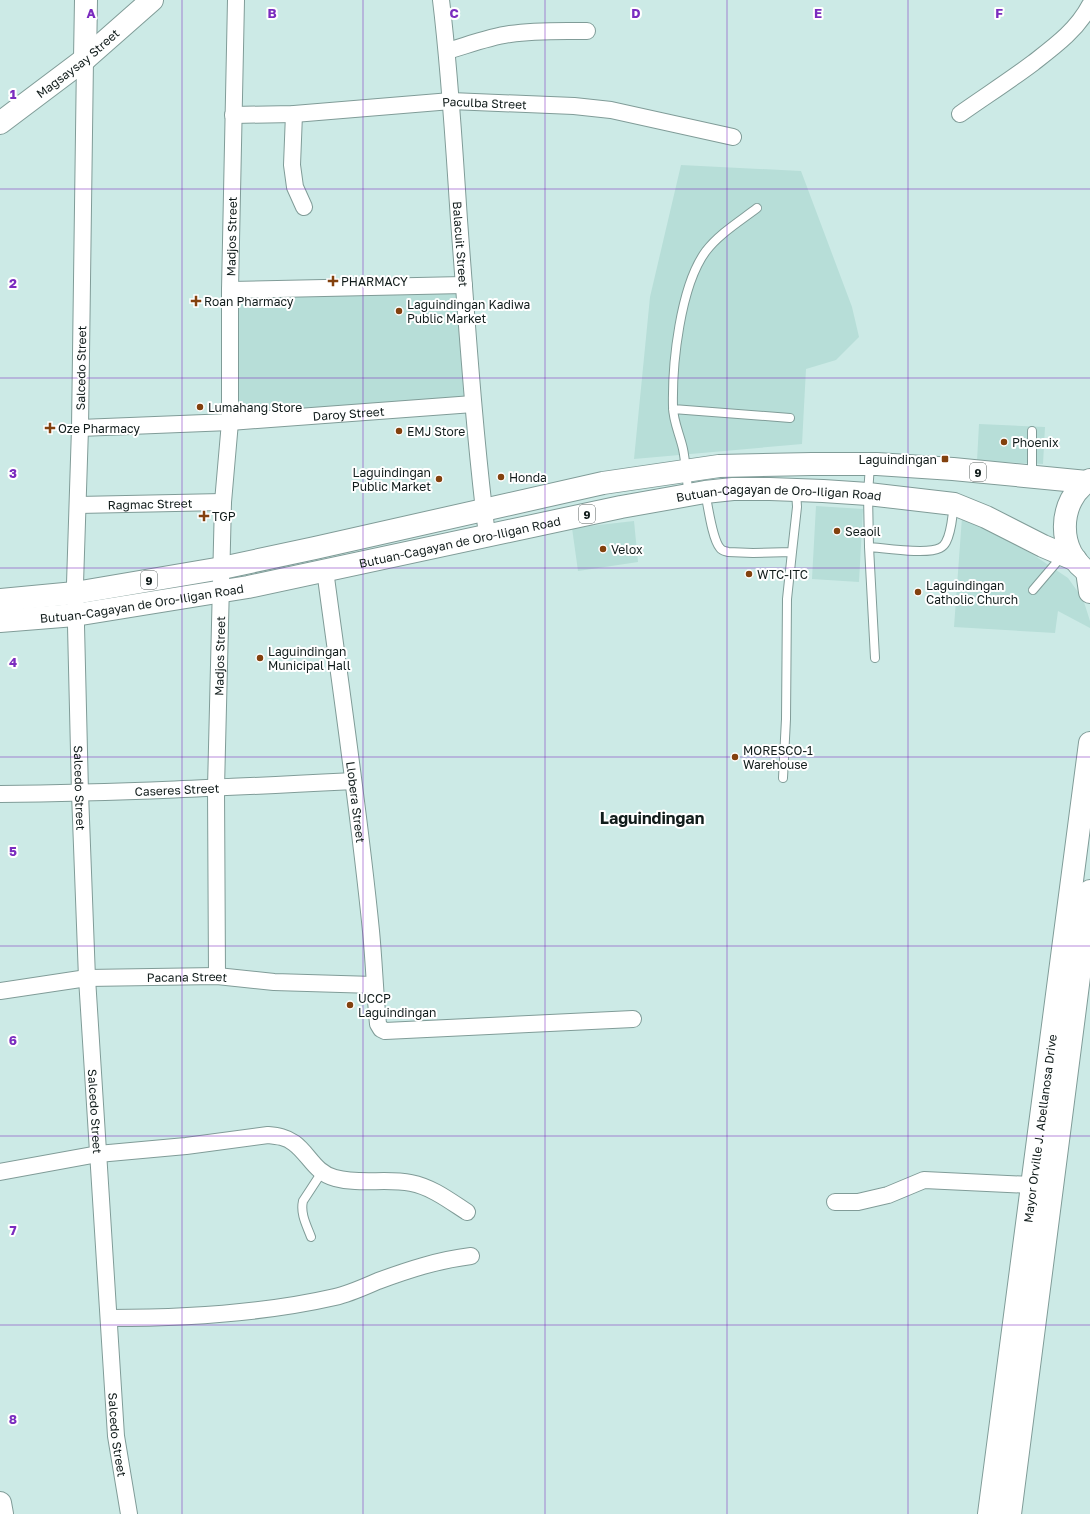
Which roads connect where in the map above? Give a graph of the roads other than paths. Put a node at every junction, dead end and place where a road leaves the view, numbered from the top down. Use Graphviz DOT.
graph roads {
  1 [pos="86,0"];
  2 [pos="152,0"];
  3 [pos="236,0"];
  4 [pos="441,0"];
  5 [pos="1090,5"];
  6 [pos="587,31"];
  7 [pos="447,51"];
  8 [pos="85,59"];
  9 [pos="451,101"];
  10 [pos="294,114"];
  11 [pos="960,114"];
  12 [pos="233,115"];
  13 [pos="0,123"];
  14 [pos="733,137"];
  15 [pos="304,207"];
  16 [pos="757,208"];
  17 [pos="464,285"];
  18 [pos="230,290"];
  19 [pos="473,404"];
  20 [pos="673,409"];
  21 [pos="790,418"];
  22 [pos="230,422"];
  23 [pos="80,428"];
  24 [pos="1032,431"];
  25 [pos="870,464"];
  26 [pos="685,470"];
  27 [pos="1032,477"];
  28 [pos="1088,481"];
  29 [pos="796,489"];
  30 [pos="697,493"];
  31 [pos="868,494"];
  32 [pos="223,502"];
  33 [pos="954,504"];
  34 [pos="78,505"];
  35 [pos="484,510"];
  36 [pos="487,535"];
  37 [pos="869,547"];
  38 [pos="792,552"];
  39 [pos="1079,565"];
  40 [pos="222,568"];
  41 [pos="325,570"];
  42 [pos="1033,590"];
  43 [pos="221,592"];
  44 [pos="1090,592"];
  45 [pos="75,593"];
  46 [pos="0,600"];
  47 [pos="75,614"];
  48 [pos="0,621"];
  49 [pos="875,658"];
  50 [pos="1090,743"];
  51 [pos="783,778"];
  52 [pos="353,781"];
  53 [pos="216,788"];
  54 [pos="80,793"];
  55 [pos="0,794"];
  56 [pos="1090,891"];
  57 [pos="217,976"];
  58 [pos="87,978"];
  59 [pos="374,985"];
  60 [pos="0,991"];
  61 [pos="632,1019"];
  62 [pos="98,1154"];
  63 [pos="0,1172"];
  64 [pos="322,1172"];
  65 [pos="1031,1185"];
  66 [pos="835,1202"];
  67 [pos="468,1212"];
  68 [pos="311,1237"];
  69 [pos="471,1256"];
  70 [pos="110,1318"];
  71 [pos="0,1503"];
  72 [pos="2,1514"];
  73 [pos="129,1514"];
  74 [pos="989,1514"];
  75 [pos="1010,1514"];
  1 -- 8 [label="main road"];
  2 -- 8 [label="main road, Magsaysay Street"];
  3 -- 12 [label="street, Madjos Street"];
  4 -- 7 [label="street, Balacuit Street"];
  5 -- 11 [label="street"];
  6 -- 7 [label="street"];
  7 -- 9 [label="street, Balacuit Street"];
  8 -- 13 [label="main road, Magsaysay Street"];
  8 -- 23 [label="street, Salcedo Street"];
  9 -- 10 [label="street, Paculba Street"];
  9 -- 14 [label="street, Paculba Street"];
  9 -- 17 [label="street, Balacuit Street"];
  10 -- 12 [label="street, Paculba Street"];
  10 -- 15 [label="street"];
  12 -- 18 [label="street, Madjos Street"];
  16 -- 20 [label="lane"];
  17 -- 18 [label="street"];
  17 -- 19 [label="street, Balacuit Street"];
  18 -- 22 [label="street, Madjos Street"];
  19 -- 22 [label="street, Daroy Street"];
  19 -- 35 [label="street, Balacuit Street"];
  20 -- 21 [label="lane"];
  20 -- 26 [label="lane"];
  22 -- 23 [label="street, Daroy Street"];
  22 -- 32 [label="street, Madjos Street"];
  23 -- 34 [label="street, Salcedo Street"];
  24 -- 27 [label="lane"];
  25 -- 26 [label="main road, Butuan-Cagayan de Oro-Iligan Road / 9"];
  25 -- 27 [label="main road, Butuan-Cagayan de Oro-Iligan Road / 9"];
  25 -- 31 [label="lane"];
  26 -- 30 [label="lane"];
  26 -- 35 [label="main road, Butuan-Cagayan de Oro-Iligan Road / 9"];
  27 -- 28 [label="main road, Butuan-Cagayan de Oro-Iligan Road / 9"];
  28 -- 39 [label="main road, 9"];
  29 -- 30 [label="main road, Butuan-Cagayan de Oro-Iligan Road / 9"];
  29 -- 31 [label="main road, Butuan-Cagayan de Oro-Iligan Road / 9"];
  29 -- 38 [label="lane"];
  30 -- 36 [label="main road, Butuan-Cagayan de Oro-Iligan Road / 9"];
  30 -- 38 [label="lane"];
  31 -- 33 [label="main road, Butuan-Cagayan de Oro-Iligan Road / 9"];
  31 -- 37 [label="lane"];
  32 -- 34 [label="street, Ragmac Street"];
  32 -- 40 [label="street, Madjos Street"];
  33 -- 37 [label="lane"];
  33 -- 39 [label="main road, Butuan-Cagayan de Oro-Iligan Road / 9"];
  34 -- 45 [label="street, Salcedo Street"];
  35 -- 36 [label="street, Balacuit Street"];
  35 -- 40 [label="main road, Butuan-Cagayan de Oro-Iligan Road / 9"];
  36 -- 41 [label="main road, Butuan-Cagayan de Oro-Iligan Road / 9"];
  37 -- 49 [label="lane"];
  38 -- 51 [label="lane"];
  39 -- 42 [label="lane"];
  39 -- 44 [label="main road"];
  40 -- 43 [label="street, Madjos Street"];
  40 -- 45 [label="main road, Butuan-Cagayan de Oro-Iligan Road / 9"];
  41 -- 43 [label="main road, Butuan-Cagayan de Oro-Iligan Road / 9"];
  41 -- 52 [label="street, Llobera Street"];
  43 -- 47 [label="main road, Butuan-Cagayan de Oro-Iligan Road / 9"];
  43 -- 53 [label="street, Madjos Street"];
  45 -- 46 [label="main road, Butuan-Cagayan de Oro-Iligan Road / 9"];
  45 -- 47 [label="street, Salcedo Street"];
  47 -- 48 [label="main road, Butuan-Cagayan de Oro-Iligan Road / 9"];
  47 -- 54 [label="street, Salcedo Street"];
  50 -- 65 [label="main road, Mayor Orville J. Abellanosa Drive"];
  52 -- 53 [label="street, Caseres Street"];
  52 -- 59 [label="street, Llobera Street"];
  53 -- 54 [label="street, Caseres Street"];
  53 -- 57 [label="street, Madjos Street"];
  54 -- 55 [label="street, Caseres Street"];
  54 -- 58 [label="street, Salcedo Street"];
  56 -- 75 [label="main road, Mayor Orville J. Abellanosa Drive"];
  57 -- 58 [label="street, Pacana Street"];
  57 -- 59 [label="street, Pacana Street"];
  58 -- 60 [label="street, Pacana Street"];
  58 -- 62 [label="street, Salcedo Street"];
  59 -- 61 [label="street, Llobera Street"];
  62 -- 63 [label="street"];
  62 -- 64 [label="street"];
  62 -- 70 [label="street, Salcedo Street"];
  64 -- 67 [label="street"];
  64 -- 68 [label="lane"];
  65 -- 66 [label="street"];
  65 -- 74 [label="main road, Mayor Orville J. Abellanosa Drive"];
  69 -- 70 [label="street"];
  70 -- 73 [label="street, Salcedo Street"];
  71 -- 72 [label="main road"];
}
